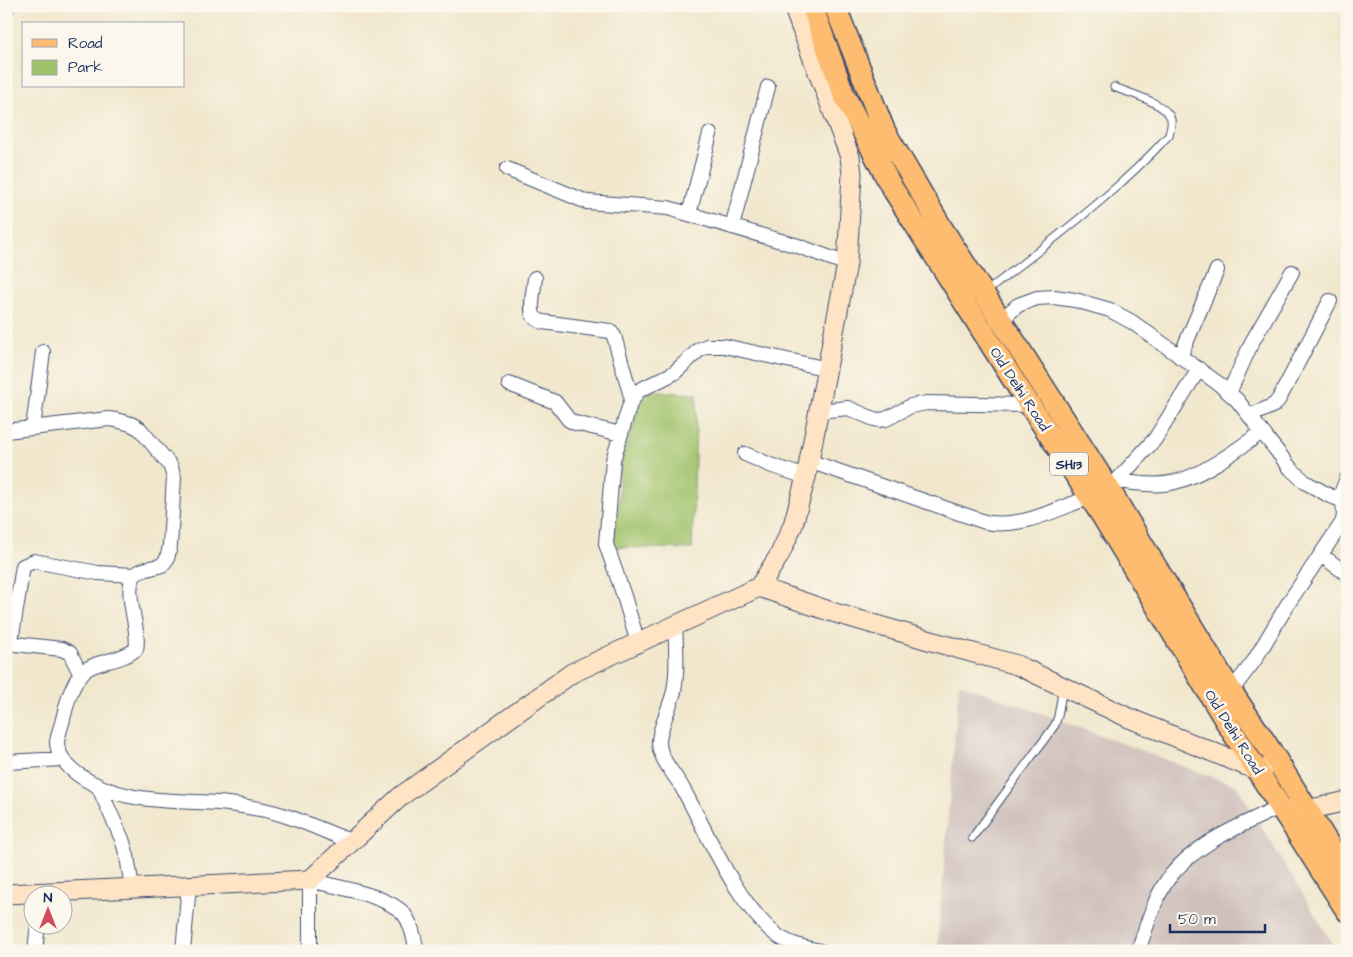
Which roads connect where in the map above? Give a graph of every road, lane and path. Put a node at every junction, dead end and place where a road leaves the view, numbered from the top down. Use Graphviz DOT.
graph roads {
  1 [pos="793,6"];
  2 [pos="812,6"];
  3 [pos="835,6"];
  4 [pos="768,87"];
  5 [pos="1114,87"];
  6 [pos="710,134"];
  7 [pos="507,169"];
  8 [pos="689,214"];
  9 [pos="732,227"];
  10 [pos="847,264"];
  11 [pos="1217,270"];
  12 [pos="1292,272"];
  13 [pos="535,278"];
  14 [pos="984,294"];
  15 [pos="1330,301"];
  16 [pos="1001,320"];
  17 [pos="43,352"];
  18 [pos="1180,357"];
  19 [pos="828,368"];
  20 [pos="1199,368"];
  21 [pos="509,384"];
  22 [pos="1229,393"];
  23 [pos="632,400"];
  24 [pos="1030,405"];
  25 [pos="819,411"];
  26 [pos="1250,416"];
  27 [pos="33,428"];
  28 [pos="6,431"];
  29 [pos="1262,432"];
  30 [pos="621,434"];
  31 [pos="745,454"];
  32 [pos="807,469"];
  33 [pos="1347,478"];
  34 [pos="1105,489"];
  35 [pos="1343,501"];
  36 [pos="1321,555"];
  37 [pos="1347,574"];
  38 [pos="134,575"];
  39 [pos="759,588"];
  40 [pos="675,626"];
  41 [pos="638,643"];
  42 [pos="81,675"];
  43 [pos="1063,687"];
  44 [pos="1231,691"];
  45 [pos="63,759"];
  46 [pos="6,762"];
  47 [pos="1278,763"];
  48 [pos="1259,771"];
  49 [pos="99,788"];
  50 [pos="1347,801"];
  51 [pos="1279,807"];
  52 [pos="1308,810"];
  53 [pos="972,838"];
  54 [pos="353,842"];
  55 [pos="1347,874"];
  56 [pos="310,880"];
  57 [pos="189,885"];
  58 [pos="132,888"];
  59 [pos="72,892"];
  60 [pos="6,894"];
  61 [pos="22,894"];
  62 [pos="1347,911"];
  63 [pos="37,934"];
  64 [pos="35,951"];
  65 [pos="183,951"];
  66 [pos="310,951"];
  67 [pos="417,951"];
  68 [pos="820,951"];
  69 [pos="1138,951"];
  1 -- 10 [label="main road"];
  2 -- 24 [label="main road, Old Delhi Road / SH13"];
  3 -- 14 [label="main road, Old Delhi Road / SH13"];
  4 -- 9 [label="street"];
  5 -- 14 [label="lane"];
  6 -- 8 [label="street"];
  7 -- 8 [label="street"];
  8 -- 9 [label="street"];
  9 -- 10 [label="street"];
  10 -- 19 [label="main road"];
  11 -- 18 [label="street"];
  12 -- 22 [label="street"];
  13 -- 23 [label="street"];
  14 -- 16 [label="main road, Old Delhi Road / SH13"];
  15 -- 26 [label="street"];
  16 -- 18 [label="street"];
  16 -- 34 [label="main road, Old Delhi Road / SH13"];
  17 -- 27 [label="street"];
  18 -- 20 [label="street"];
  19 -- 23 [label="street"];
  19 -- 25 [label="main road"];
  20 -- 22 [label="street"];
  20 -- 34 [label="street"];
  21 -- 30 [label="street"];
  22 -- 26 [label="street"];
  23 -- 30 [label="street"];
  24 -- 25 [label="street"];
  24 -- 34 [label="main road, Old Delhi Road / SH13"];
  25 -- 32 [label="main road"];
  26 -- 29 [label="street"];
  27 -- 28 [label="street"];
  27 -- 38 [label="street"];
  29 -- 34 [label="street"];
  29 -- 35 [label="street"];
  30 -- 41 [label="street"];
  31 -- 32 [label="street"];
  32 -- 34 [label="street"];
  32 -- 39 [label="main road"];
  33 -- 35 [label="street"];
  34 -- 44 [label="main road, Old Delhi Road / SH13"];
  34 -- 48 [label="main road, Old Delhi Road / SH13"];
  35 -- 36 [label="street"];
  36 -- 37 [label="street"];
  36 -- 44 [label="street"];
  38 -- 42 [label="street"];
  38 -- 42 [label="street"];
  39 -- 40 [label="main road"];
  39 -- 43 [label="main road"];
  40 -- 41 [label="main road"];
  40 -- 68 [label="street"];
  41 -- 54 [label="main road"];
  42 -- 45 [label="street"];
  43 -- 48 [label="main road"];
  43 -- 53 [label="lane"];
  44 -- 47 [label="main road, Old Delhi Road / SH13"];
  45 -- 46 [label="street"];
  45 -- 49 [label="street"];
  47 -- 48 [label="main road"];
  47 -- 52 [label="main road, Old Delhi Road / SH13"];
  48 -- 51 [label="main road, Old Delhi Road / SH13"];
  49 -- 54 [label="street"];
  49 -- 58 [label="street"];
  50 -- 52 [label="main road"];
  51 -- 52 [label="main road"];
  51 -- 62 [label="main road, Old Delhi Road / SH13"];
  51 -- 69 [label="street"];
  52 -- 55 [label="main road, Old Delhi Road / SH13"];
  54 -- 56 [label="main road"];
  56 -- 57 [label="main road"];
  56 -- 66 [label="street"];
  56 -- 67 [label="street"];
  57 -- 58 [label="main road"];
  57 -- 65 [label="street"];
  58 -- 59 [label="main road"];
  60 -- 61 [label="main road"];
  63 -- 64 [label="street"];
}
